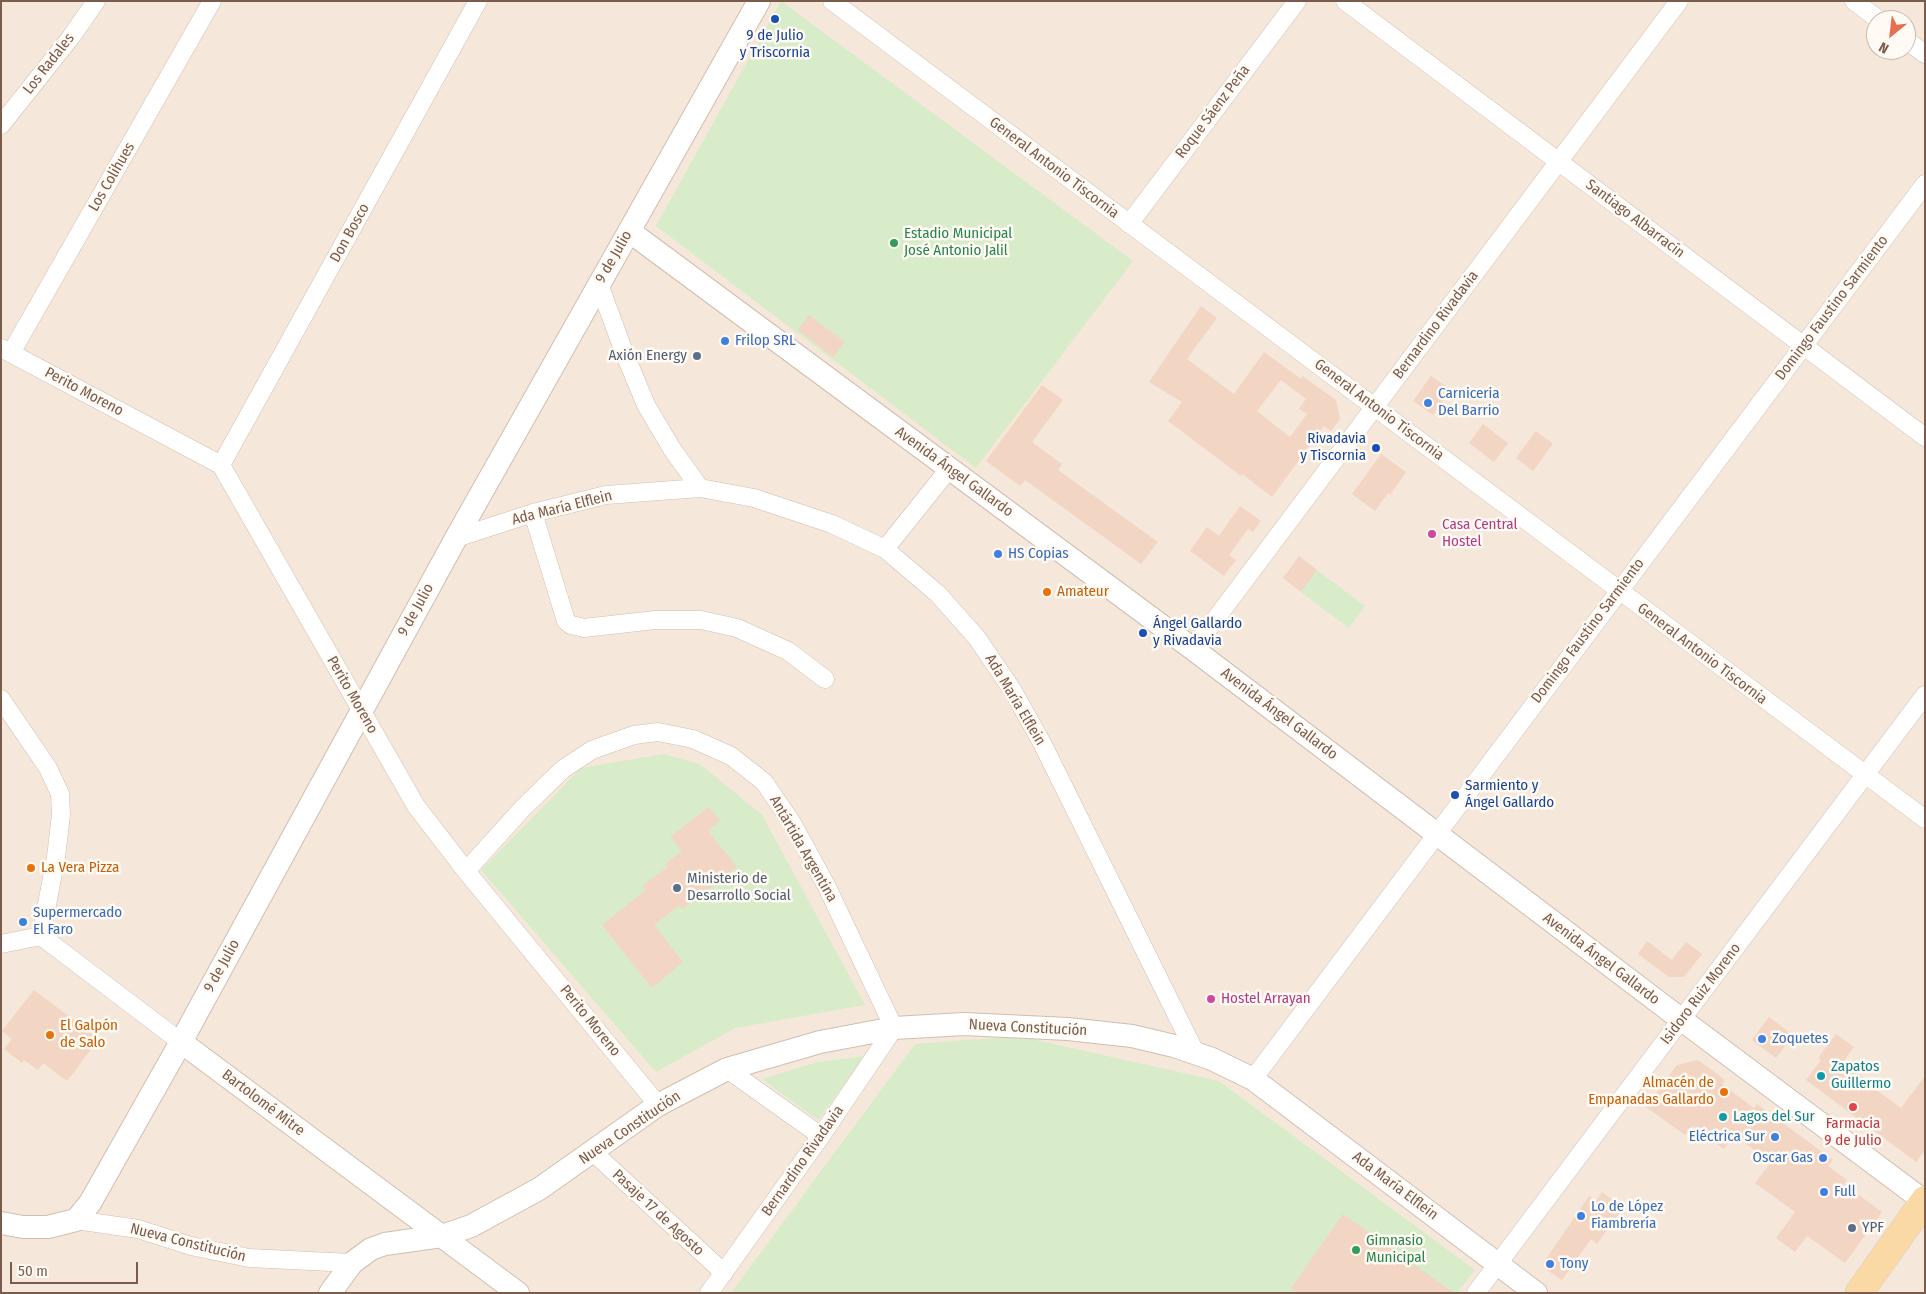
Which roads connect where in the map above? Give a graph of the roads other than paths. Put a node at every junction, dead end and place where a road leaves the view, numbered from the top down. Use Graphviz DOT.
graph roads {
  1 [pos="96,1"];
  2 [pos="212,1"];
  3 [pos="478,1"];
  4 [pos="758,1"];
  5 [pos="832,1"];
  6 [pos="1297,1"];
  7 [pos="1345,1"];
  8 [pos="1678,1"];
  9 [pos="1854,1"];
  10 [pos="1866,10"];
  11 [pos="1,125"];
  12 [pos="1558,161"];
  13 [pos="1925,184"];
  14 [pos="1129,224"];
  15 [pos="629,231"];
  16 [pos="599,284"];
  17 [pos="1804,346"];
  18 [pos="6,351"];
  19 [pos="1375,407"];
  20 [pos="1925,437"];
  21 [pos="221,465"];
  22 [pos="949,469"];
  23 [pos="700,488"];
  24 [pos="532,513"];
  25 [pos="456,538"];
  26 [pos="885,549"];
  27 [pos="1618,591"];
  28 [pos="1193,649"];
  29 [pos="825,680"];
  30 [pos="1925,695"];
  31 [pos="1,699"];
  32 [pos="362,711"];
  33 [pos="1865,775"];
  34 [pos="1925,819"];
  35 [pos="1437,834"];
  36 [pos="466,870"];
  37 [pos="41,936"];
  38 [pos="1,944"];
  39 [pos="1682,1020"];
  40 [pos="894,1028"];
  41 [pos="181,1042"];
  42 [pos="1196,1054"];
  43 [pos="727,1070"];
  44 [pos="1253,1079"];
  45 [pos="658,1105"];
  46 [pos="821,1136"];
  47 [pos="593,1152"];
  48 [pos="1925,1200"];
  49 [pos="76,1220"];
  50 [pos="1,1223"];
  51 [pos="442,1236"];
  52 [pos="352,1262"];
  53 [pos="1497,1264"];
  54 [pos="724,1273"];
  55 [pos="330,1293"];
  56 [pos="518,1293"];
  57 [pos="709,1293"];
  58 [pos="1476,1293"];
  59 [pos="1536,1293"];
  60 [pos="1859,1293"];
  1 -- 11 [label="street, Los Radales"];
  2 -- 18 [label="street, Los Colihues"];
  3 -- 21 [label="street, Don Bosco"];
  4 -- 15 [label="street, 9 de Julio"];
  5 -- 14 [label="street, General Antonio Tiscornia"];
  6 -- 14 [label="street, Roque Sáenz Peña"];
  7 -- 12 [label="street, Santiago Albarracín"];
  8 -- 12 [label="street, Bernardino Rivadavia"];
  9 -- 10 [label="street"];
  12 -- 17 [label="street, Santiago Albarracín"];
  12 -- 19 [label="street, Bernardino Rivadavia"];
  13 -- 17 [label="street, Domingo Faustino Sarmiento"];
  14 -- 19 [label="street, General Antonio Tiscornia"];
  15 -- 16 [label="street, 9 de Julio"];
  15 -- 22 [label="street, Avenida Ángel Gallardo"];
  16 -- 23 [label="street"];
  16 -- 25 [label="street, 9 de Julio"];
  17 -- 20 [label="street, Santiago Albarracín"];
  17 -- 27 [label="street, Domingo Faustino Sarmiento"];
  18 -- 21 [label="street, Perito Moreno"];
  19 -- 27 [label="street, General Antonio Tiscornia"];
  19 -- 28 [label="street, Bernardino Rivadavia"];
  21 -- 32 [label="street, Perito Moreno"];
  22 -- 26 [label="street"];
  22 -- 28 [label="street, Avenida Ángel Gallardo"];
  23 -- 24 [label="street, Ada María Elflein"];
  23 -- 26 [label="street, Ada María Elflein"];
  24 -- 25 [label="street, Ada María Elflein"];
  24 -- 29 [label="street"];
  25 -- 32 [label="street, 9 de Julio"];
  26 -- 42 [label="street, Ada María Elflein"];
  27 -- 33 [label="street, General Antonio Tiscornia"];
  27 -- 35 [label="street, Domingo Faustino Sarmiento"];
  28 -- 35 [label="street, Avenida Ángel Gallardo"];
  30 -- 33 [label="street, Isidoro Ruiz Moreno"];
  31 -- 37 [label="street"];
  32 -- 36 [label="street, Perito Moreno"];
  32 -- 41 [label="street, 9 de Julio"];
  33 -- 34 [label="street, General Antonio Tiscornia"];
  33 -- 39 [label="street, Isidoro Ruiz Moreno"];
  35 -- 39 [label="street, Avenida Ángel Gallardo"];
  35 -- 44 [label="street, Domingo Faustino Sarmiento"];
  36 -- 40 [label="street, Antártida Argentina"];
  36 -- 45 [label="street, Perito Moreno"];
  37 -- 38 [label="street"];
  37 -- 41 [label="street, Bartolomé Mitre"];
  39 -- 48 [label="street, Avenida Ángel Gallardo"];
  39 -- 53 [label="street, Isidoro Ruiz Moreno"];
  40 -- 42 [label="street, Nueva Constitución"];
  40 -- 43 [label="street, Nueva Constitución"];
  40 -- 46 [label="street, Bernardino Rivadavia"];
  41 -- 49 [label="street, 9 de Julio"];
  41 -- 51 [label="street, Bartolomé Mitre"];
  42 -- 44 [label="street, Nueva Constitución"];
  43 -- 45 [label="street, Nueva Constitución"];
  43 -- 46 [label="street"];
  44 -- 53 [label="street, Ada María Elflein"];
  45 -- 47 [label="street, Nueva Constitución"];
  46 -- 54 [label="street, Bernardino Rivadavia"];
  47 -- 51 [label="street, Nueva Constitución"];
  47 -- 54 [label="street, Pasaje 17 de Agosto"];
  48 -- 60 [label="main road"];
  49 -- 50 [label="street"];
  49 -- 52 [label="street, Nueva Constitución"];
  51 -- 52 [label="street, Nueva Constitución"];
  51 -- 56 [label="street, Bartolomé Mitre"];
  52 -- 55 [label="street"];
  53 -- 58 [label="street, Isidoro Ruiz Moreno"];
  53 -- 59 [label="street, Ada María Elflein"];
  54 -- 57 [label="street, Bernardino Rivadavia"];
}
